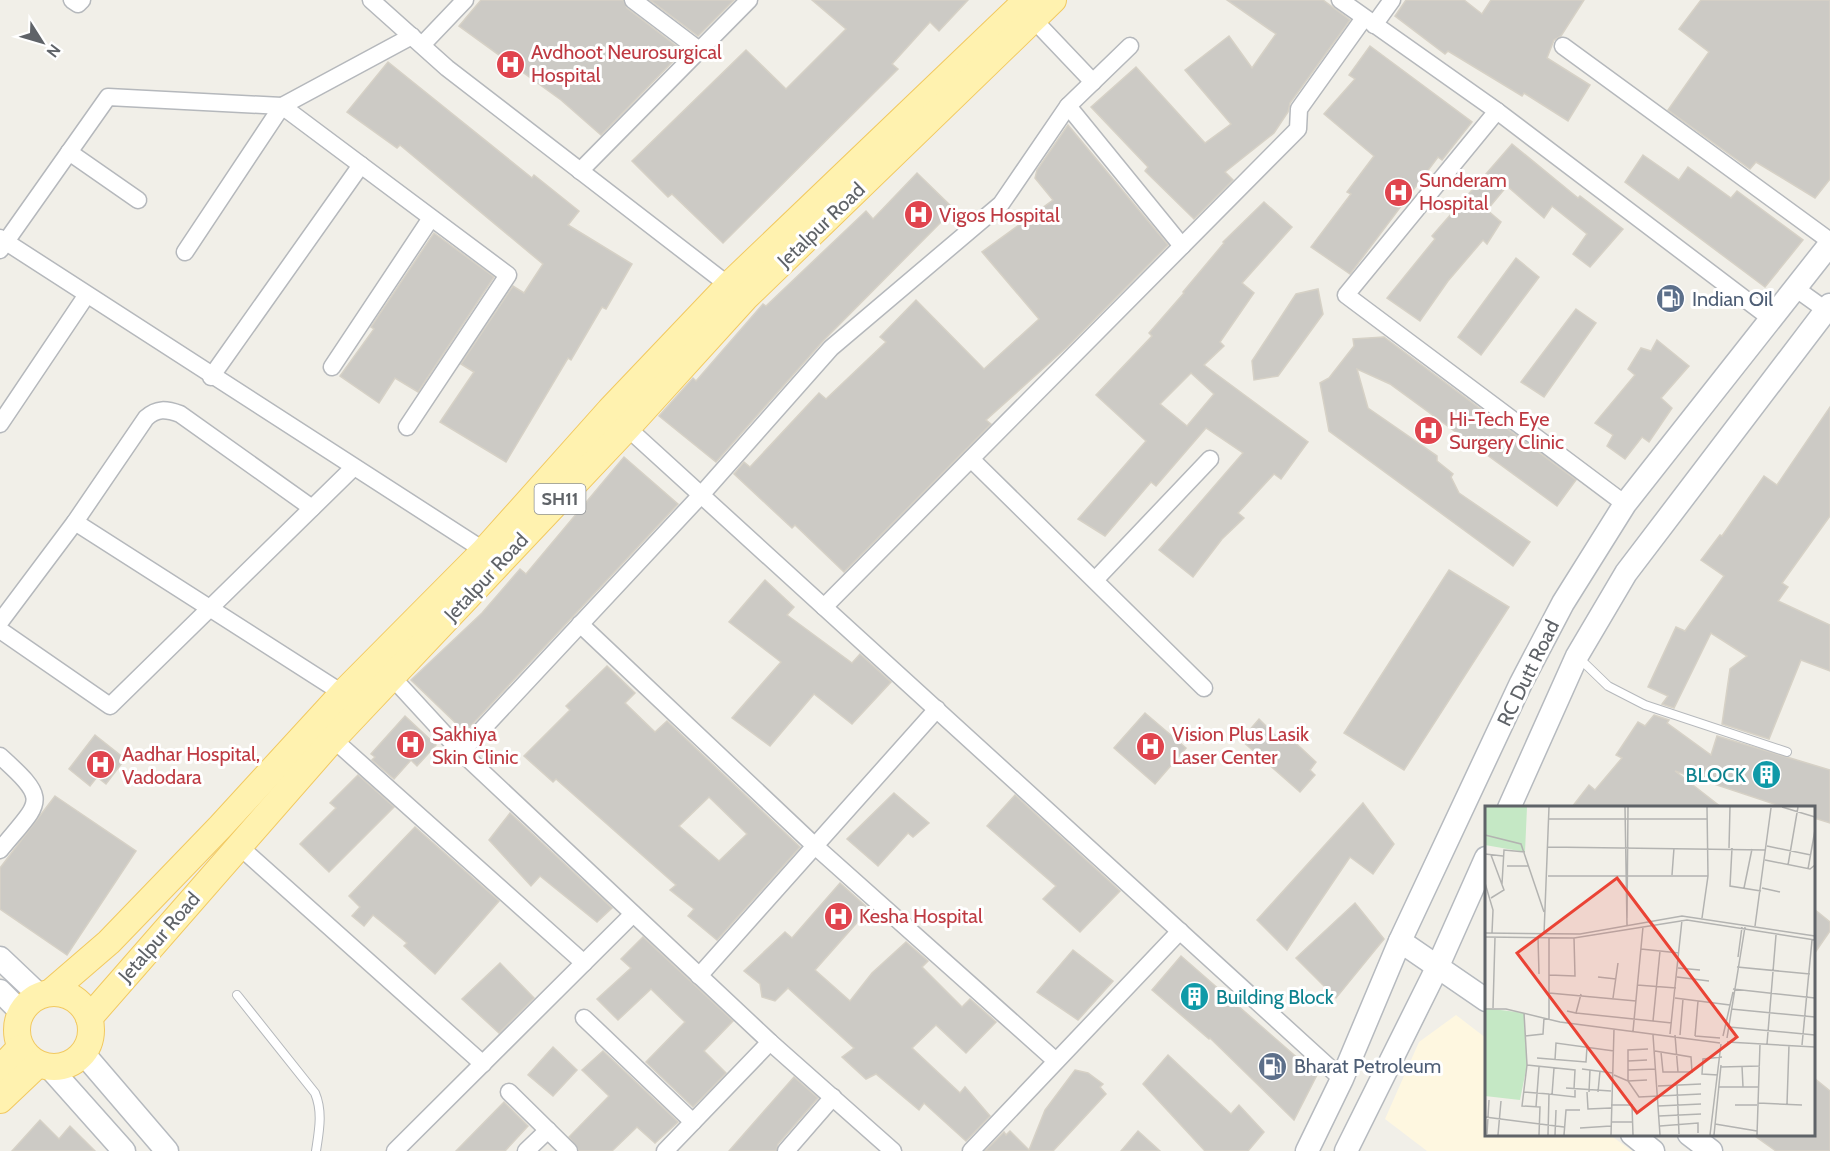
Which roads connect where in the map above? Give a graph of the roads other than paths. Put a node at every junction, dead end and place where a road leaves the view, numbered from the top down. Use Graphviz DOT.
graph roads {
  1 [pos="72,0"];
  2 [pos="82,0"];
  3 [pos="371,0"];
  4 [pos="465,0"];
  5 [pos="633,0"];
  6 [pos="749,0"];
  7 [pos="1053,0"];
  8 [pos="1340,0"];
  9 [pos="1392,0"];
  10 [pos="1030,10"];
  11 [pos="1369,21"];
  12 [pos="417,40"];
  13 [pos="1130,46"];
  14 [pos="1563,46"];
  15 [pos="699,50"];
  16 [pos="1094,82"];
  17 [pos="282,106"];
  18 [pos="1068,106"];
  19 [pos="1497,111"];
  20 [pos="69,152"];
  21 [pos="361,165"];
  22 [pos="580,171"];
  23 [pos="138,200"];
  24 [pos="431,218"];
  25 [pos="1830,243"];
  26 [pos="2,244"];
  27 [pos="1182,246"];
  28 [pos="185,252"];
  29 [pos="1795,288"];
  30 [pos="737,292"];
  31 [pos="86,296"];
  32 [pos="1829,309"];
  33 [pos="1770,318"];
  34 [pos="332,367"];
  35 [pos="211,377"];
  36 [pos="619,419"];
  37 [pos="0,424"];
  38 [pos="407,427"];
  39 [pos="971,459"];
  40 [pos="1210,459"];
  41 [pos="353,468"];
  42 [pos="701,495"];
  43 [pos="1625,504"];
  44 [pos="312,508"];
  45 [pos="75,522"];
  46 [pos="493,556"];
  47 [pos="1095,580"];
  48 [pos="824,607"];
  49 [pos="210,608"];
  50 [pos="0,622"];
  51 [pos="580,624"];
  52 [pos="0,630"];
  53 [pos="1577,656"];
  54 [pos="392,676"];
  55 [pos="1204,688"];
  56 [pos="353,700"];
  57 [pos="937,710"];
  58 [pos="333,738"];
  59 [pos="461,752"];
  60 [pos="1787,752"];
  61 [pos="0,756"];
  62 [pos="1509,806"];
  63 [pos="239,846"];
  64 [pos="815,846"];
  65 [pos="0,850"];
  66 [pos="1485,860"];
  67 [pos="633,914"];
  68 [pos="1180,931"];
  69 [pos="1400,942"];
  70 [pos="0,958"];
  71 [pos="584,963"];
  72 [pos="1437,968"];
  73 [pos="699,975"];
  74 [pos="0,990"];
  75 [pos="237,995"];
  76 [pos="37,1000"];
  77 [pos="1485,1002"];
  78 [pos="89,1018"];
  79 [pos="584,1018"];
  80 [pos="770,1042"];
  81 [pos="83,1053"];
  82 [pos="36,1060"];
  83 [pos="1056,1061"];
  84 [pos="483,1064"];
  85 [pos="0,1069"];
  86 [pos="1342,1078"];
  87 [pos="509,1092"];
  88 [pos="833,1097"];
  89 [pos="0,1100"];
  90 [pos="693,1122"];
  91 [pos="548,1130"];
  92 [pos="1634,1136"];
  93 [pos="1692,1136"];
  94 [pos="121,1150"];
  95 [pos="167,1151"];
  96 [pos="316,1151"];
  97 [pos="395,1151"];
  98 [pos="526,1151"];
  99 [pos="569,1151"];
  100 [pos="665,1151"];
  101 [pos="786,1151"];
  102 [pos="893,1151"];
  103 [pos="970,1151"];
  104 [pos="1307,1151"];
  105 [pos="1346,1151"];
  106 [pos="1653,1151"];
  107 [pos="1711,1151"];
  1 -- 2 [label="street"];
  3 -- 12 [label="street"];
  4 -- 12 [label="street"];
  5 -- 15 [label="street"];
  6 -- 15 [label="street"];
  7 -- 10 [label="main road, Jetalpur Road / SH11"];
  8 -- 11 [label="street"];
  9 -- 11 [label="street"];
  10 -- 16 [label="street"];
  10 -- 30 [label="main road, Jetalpur Road / SH11"];
  11 -- 19 [label="street"];
  11 -- 27 [label="street"];
  12 -- 17 [label="street"];
  12 -- 22 [label="street"];
  13 -- 16 [label="street"];
  14 -- 25 [label="street"];
  15 -- 22 [label="street"];
  16 -- 18 [label="street"];
  17 -- 20 [label="street"];
  17 -- 21 [label="street"];
  17 -- 28 [label="street"];
  18 -- 27 [label="street"];
  18 -- 42 [label="street"];
  19 -- 33 [label="street"];
  19 -- 43 [label="street"];
  20 -- 23 [label="street"];
  20 -- 26 [label="street"];
  21 -- 24 [label="street"];
  21 -- 35 [label="street"];
  22 -- 30 [label="street"];
  24 -- 34 [label="street"];
  24 -- 38 [label="street"];
  25 -- 29 [label="main road, RC Dutt Road"];
  26 -- 31 [label="street"];
  27 -- 39 [label="street"];
  29 -- 32 [label="street"];
  29 -- 33 [label="main road, RC Dutt Road"];
  30 -- 36 [label="main road, Jetalpur Road / SH11"];
  31 -- 35 [label="street"];
  31 -- 37 [label="street"];
  32 -- 53 [label="main road, RC Dutt Road"];
  33 -- 43 [label="main road, RC Dutt Road"];
  35 -- 41 [label="street"];
  36 -- 42 [label="street"];
  36 -- 46 [label="main road, Jetalpur Road / SH11"];
  39 -- 47 [label="street"];
  39 -- 48 [label="street"];
  40 -- 47 [label="street"];
  41 -- 44 [label="street"];
  41 -- 46 [label="street"];
  42 -- 48 [label="street"];
  42 -- 51 [label="street"];
  43 -- 69 [label="main road, RC Dutt Road"];
  44 -- 45 [label="street"];
  44 -- 49 [label="street"];
  45 -- 49 [label="street"];
  45 -- 50 [label="street"];
  46 -- 54 [label="main road, Jetalpur Road / SH11"];
  46 -- 56 [label="main road, Jetalpur Road / SH11"];
  47 -- 55 [label="street"];
  48 -- 57 [label="street"];
  49 -- 52 [label="street"];
  49 -- 56 [label="street"];
  51 -- 59 [label="street"];
  51 -- 64 [label="street"];
  53 -- 60 [label="lane"];
  53 -- 62 [label="main road, RC Dutt Road"];
  54 -- 56 [label="main road, Jetalpur Road / SH11"];
  54 -- 59 [label="street"];
  56 -- 58 [label="main road, Jetalpur Road / SH11"];
  56 -- 76 [label="main road, Jetalpur Road / SH11"];
  57 -- 64 [label="street"];
  57 -- 68 [label="street"];
  58 -- 63 [label="main road, Jetalpur Road / SH11"];
  58 -- 71 [label="street"];
  59 -- 67 [label="street"];
  61 -- 65 [label="street"];
  63 -- 78 [label="main road, Jetalpur Road / SH11"];
  63 -- 84 [label="street"];
  64 -- 73 [label="street"];
  64 -- 83 [label="street"];
  66 -- 72 [label="main road"];
  67 -- 71 [label="street"];
  67 -- 73 [label="street"];
  68 -- 83 [label="street"];
  68 -- 86 [label="street"];
  69 -- 72 [label="main road"];
  69 -- 86 [label="main road, RC Dutt Road"];
  70 -- 76 [label="main road"];
  71 -- 84 [label="street"];
  72 -- 77 [label="main road"];
  72 -- 105 [label="main road"];
  73 -- 80 [label="street"];
  74 -- 76 [label="main road"];
  75 -- 96 [label="lane"];
  76 -- 78 [label="main road"];
  76 -- 82 [label="main road"];
  78 -- 81 [label="main road"];
  79 -- 90 [label="street"];
  80 -- 88 [label="street"];
  80 -- 90 [label="street"];
  81 -- 82 [label="main road"];
  81 -- 95 [label="main road"];
  82 -- 85 [label="main road"];
  82 -- 89 [label="main road"];
  82 -- 94 [label="main road"];
  83 -- 103 [label="street"];
  84 -- 97 [label="street"];
  86 -- 104 [label="main road, RC Dutt Road"];
  87 -- 91 [label="street"];
  88 -- 101 [label="street"];
  88 -- 102 [label="street"];
  90 -- 100 [label="street"];
  91 -- 98 [label="street"];
  91 -- 99 [label="street"];
  92 -- 106 [label="main road"];
  93 -- 107 [label="main road"];
}
